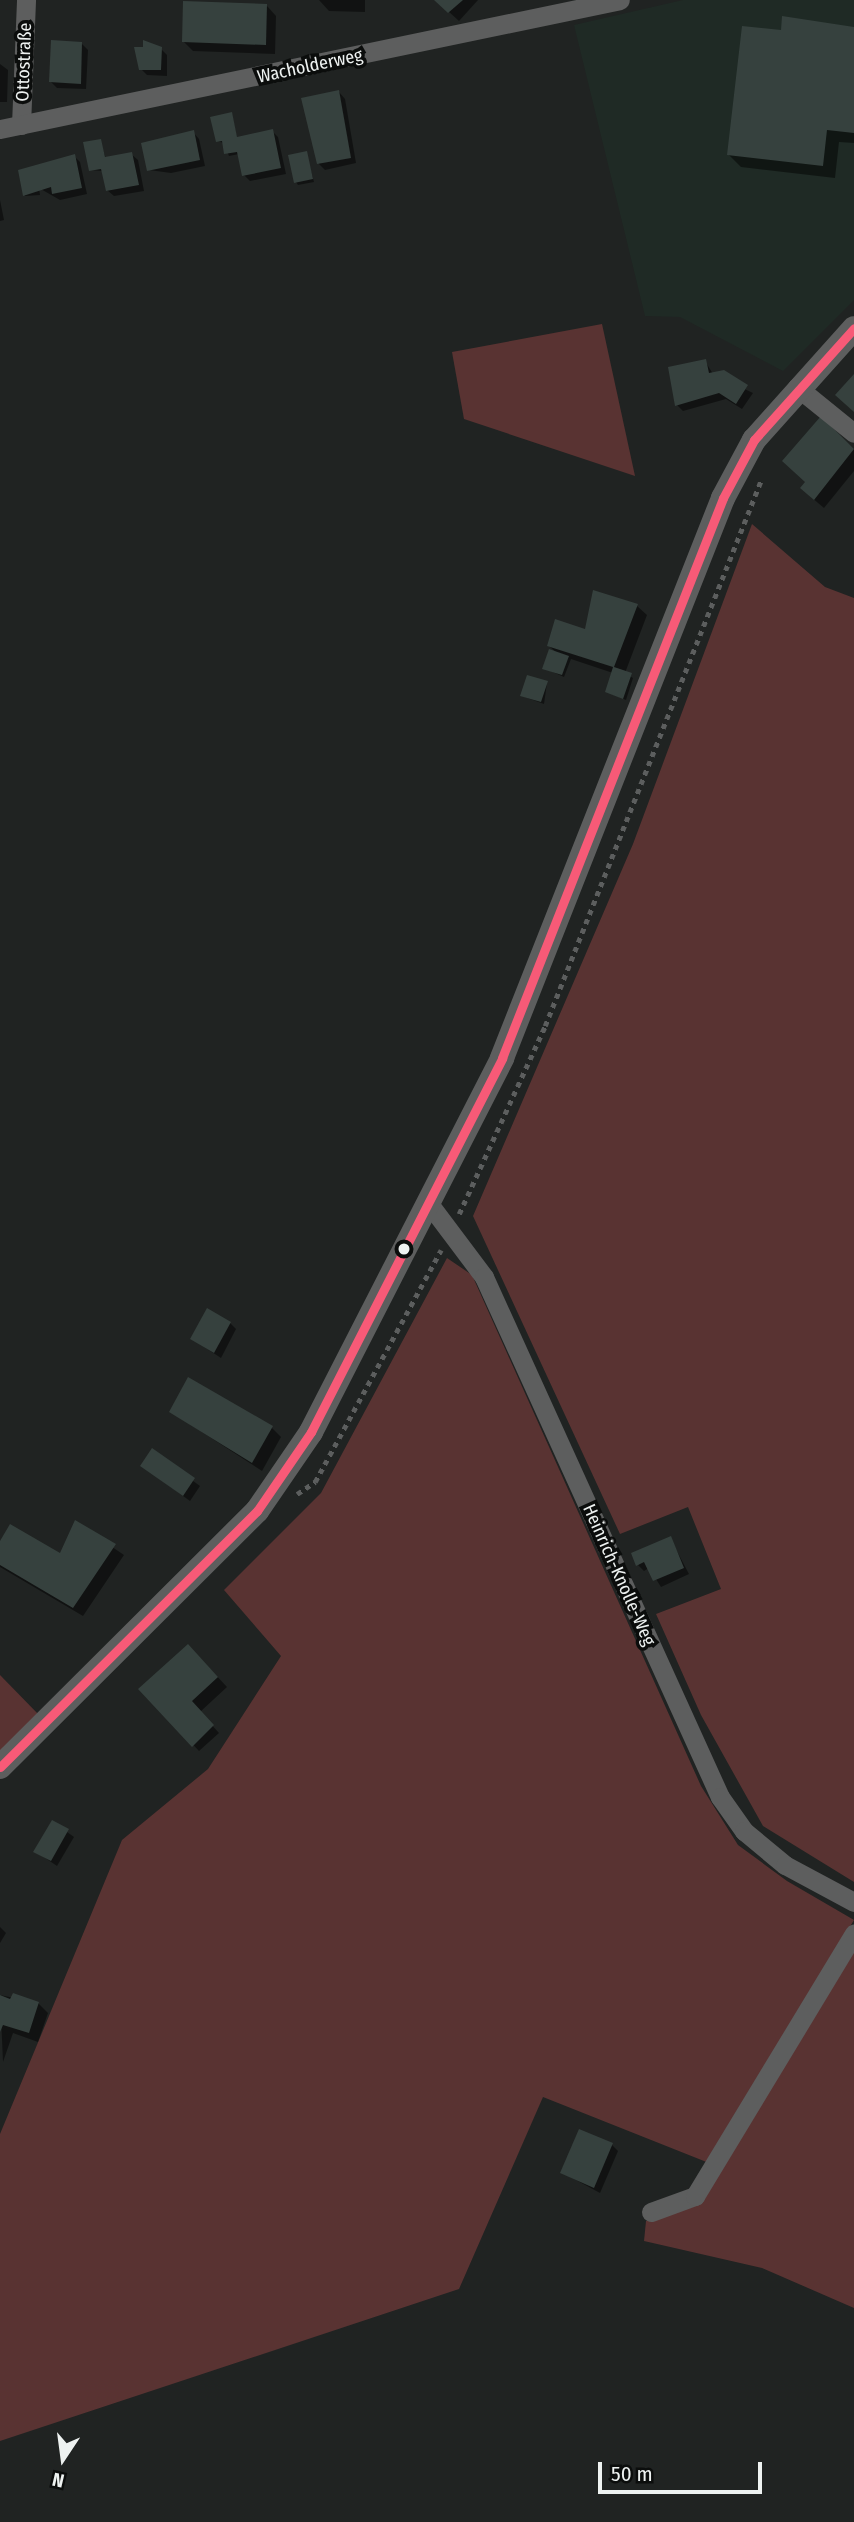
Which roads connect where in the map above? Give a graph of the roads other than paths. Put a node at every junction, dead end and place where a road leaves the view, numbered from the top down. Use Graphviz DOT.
graph roads {
  1 [pos="26,0"];
  2 [pos="620,0"];
  3 [pos="21,125"];
  4 [pos="0,129"];
  5 [pos="854,328"];
  6 [pos="797,387"];
  7 [pos="854,433"];
  8 [pos="430,1205"];
  9 [pos="0,1766"];
  10 [pos="854,1902"];
  11 [pos="854,1933"];
  12 [pos="651,2212"];
  1 -- 3 [label="street, Ottostraße"];
  2 -- 3 [label="street, Wacholderweg"];
  3 -- 4 [label="street, Wacholderweg"];
  5 -- 6 [label="street"];
  6 -- 7 [label="street"];
  6 -- 8 [label="street"];
  8 -- 9 [label="street"];
  8 -- 10 [label="street, Heinrich-Knolle-Weg"];
  11 -- 12 [label="street"];
}
